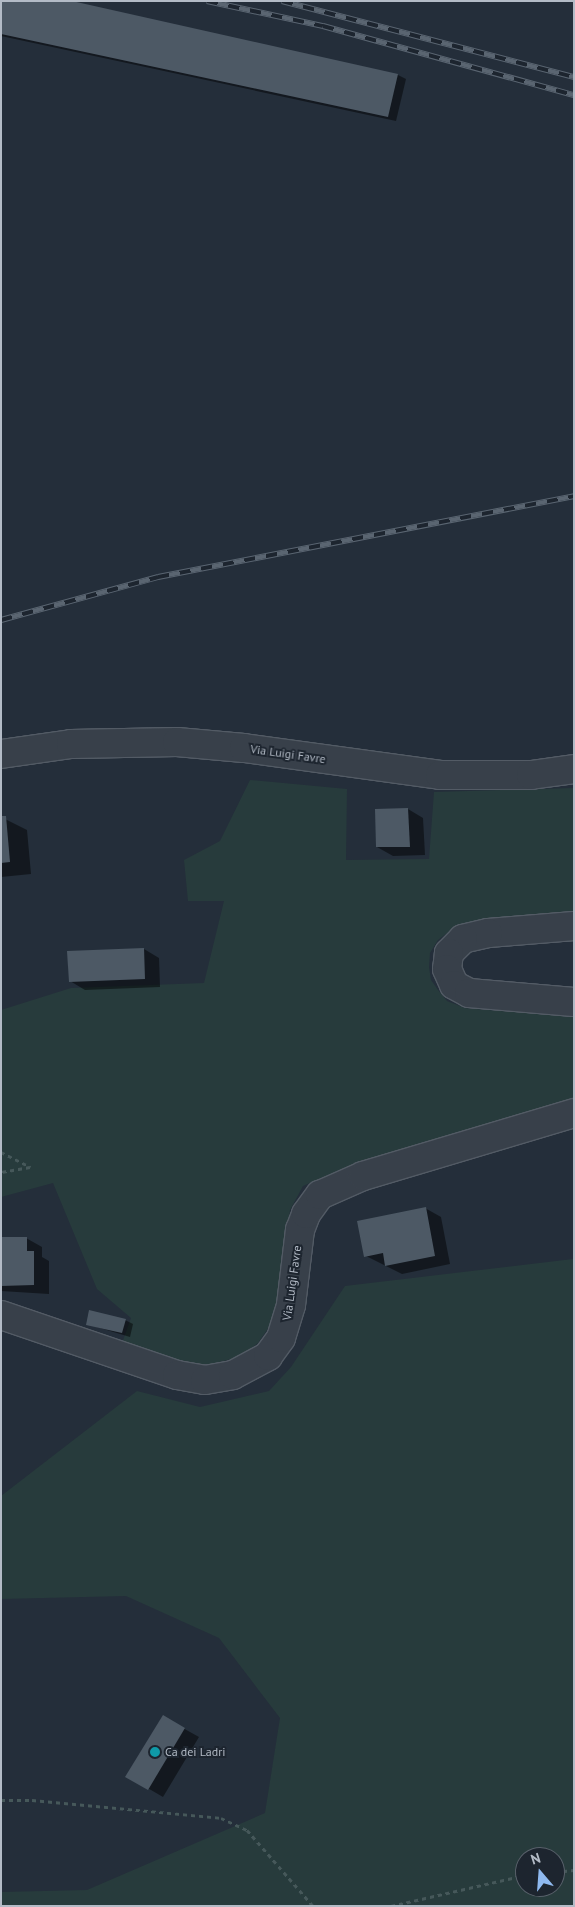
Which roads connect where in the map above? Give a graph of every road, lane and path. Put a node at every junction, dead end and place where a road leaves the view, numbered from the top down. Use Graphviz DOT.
graph roads {
  1 [pos="1,754"];
  2 [pos="574,769"];
  3 [pos="574,926"];
  4 [pos="574,1002"];
  5 [pos="574,1114"];
  6 [pos="1,1152"];
  7 [pos="1,1172"];
  8 [pos="1,1315"];
  9 [pos="1,1800"];
  10 [pos="515,1878"];
  11 [pos="313,1906"];
  12 [pos="391,1906"];
  1 -- 2 [label="street, Via Luigi Favre"];
  3 -- 4 [label="street"];
  5 -- 8 [label="street, Via Luigi Favre"];
  6 -- 7 [label="path"];
  9 -- 11 [label="path"];
  10 -- 12 [label="path"];
}
